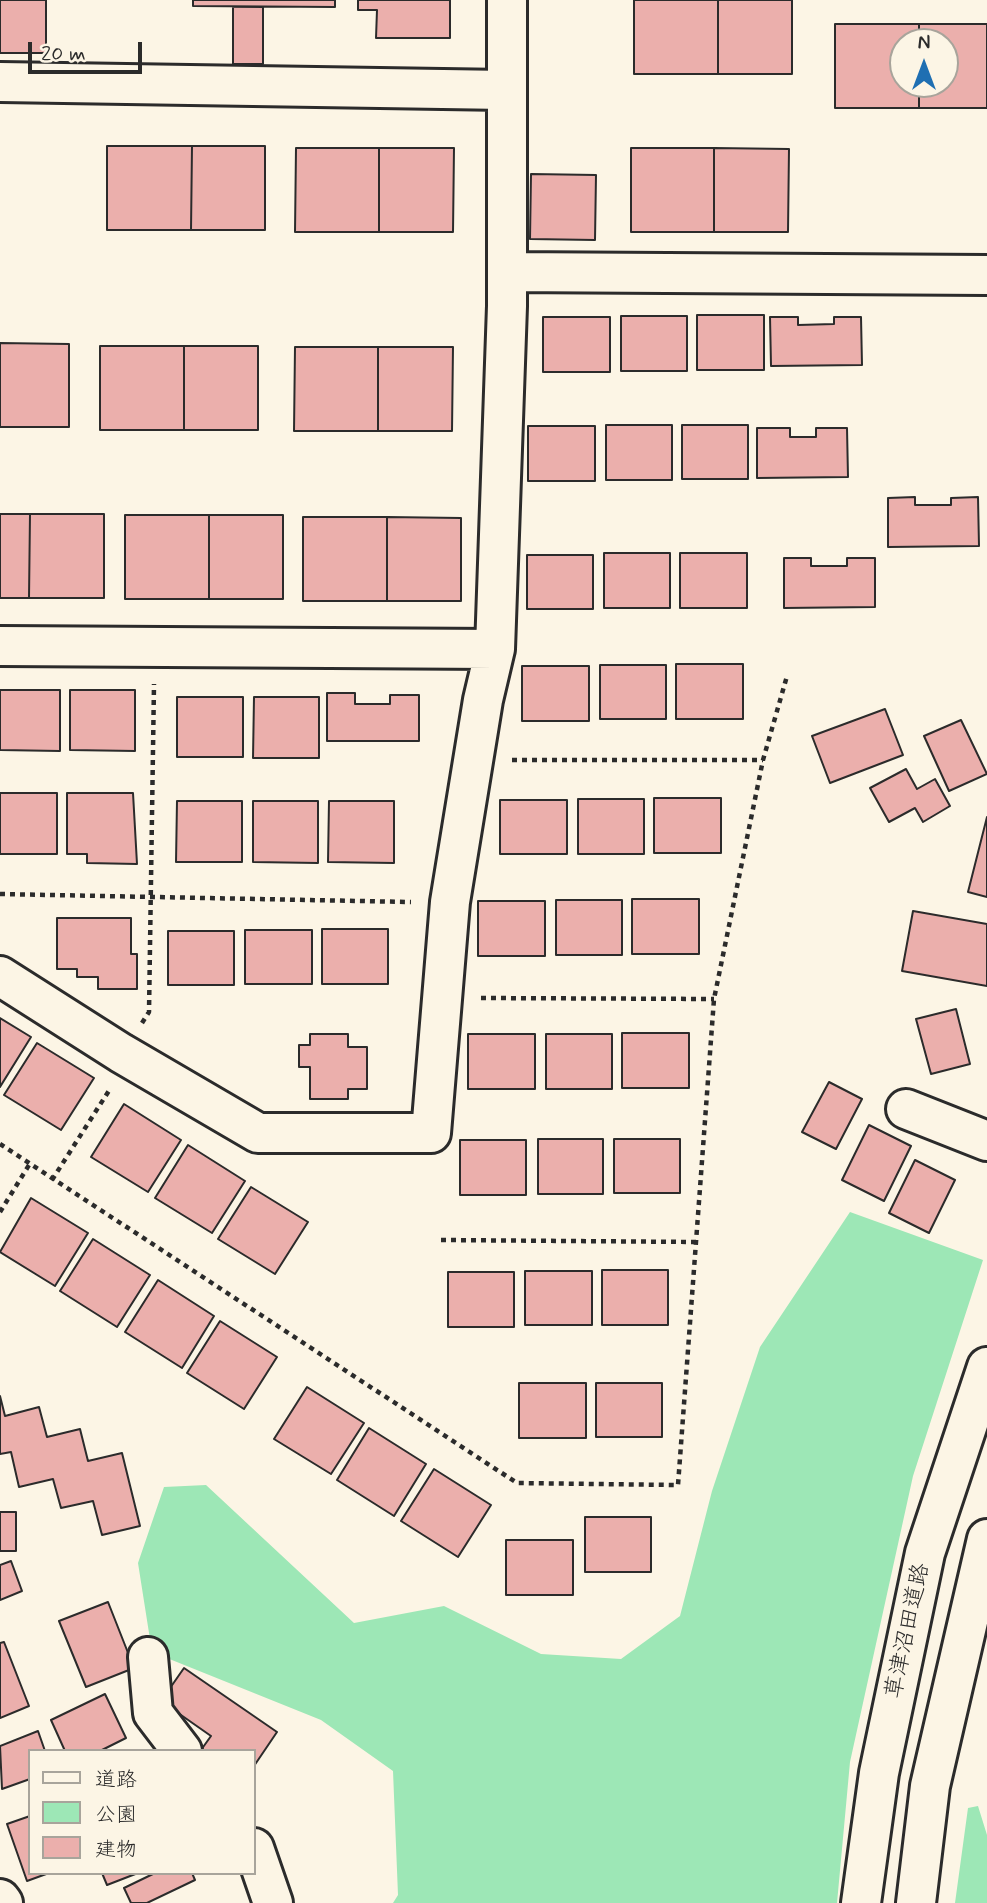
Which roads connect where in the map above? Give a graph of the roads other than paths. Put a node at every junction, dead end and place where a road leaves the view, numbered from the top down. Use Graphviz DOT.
graph roads {
  1 [pos="508,0"];
  2 [pos="0,82"];
  3 [pos="506,90"];
  4 [pos="507,272"];
  5 [pos="987,275"];
  6 [pos="0,646"];
  7 [pos="495,649"];
  8 [pos="0,976"];
  9 [pos="906,1109"];
  10 [pos="987,1141"];
  11 [pos="987,1367"];
  12 [pos="987,1539"];
  13 [pos="148,1657"];
  14 [pos="181,1749"];
  15 [pos="256,1854"];
  16 [pos="273,1903"];
  17 [pos="861,1903"];
  18 [pos="916,1903"];
  1 -- 3 [label="street"];
  2 -- 3 [label="street"];
  3 -- 4 [label="street"];
  4 -- 5 [label="street"];
  4 -- 7 [label="street"];
  6 -- 7 [label="street"];
  7 -- 8 [label="street"];
  9 -- 10 [label="street"];
  11 -- 17 [label="street, 草津沼田道路"];
  12 -- 18 [label="street"];
  13 -- 14 [label="street"];
  15 -- 16 [label="street"];
}
